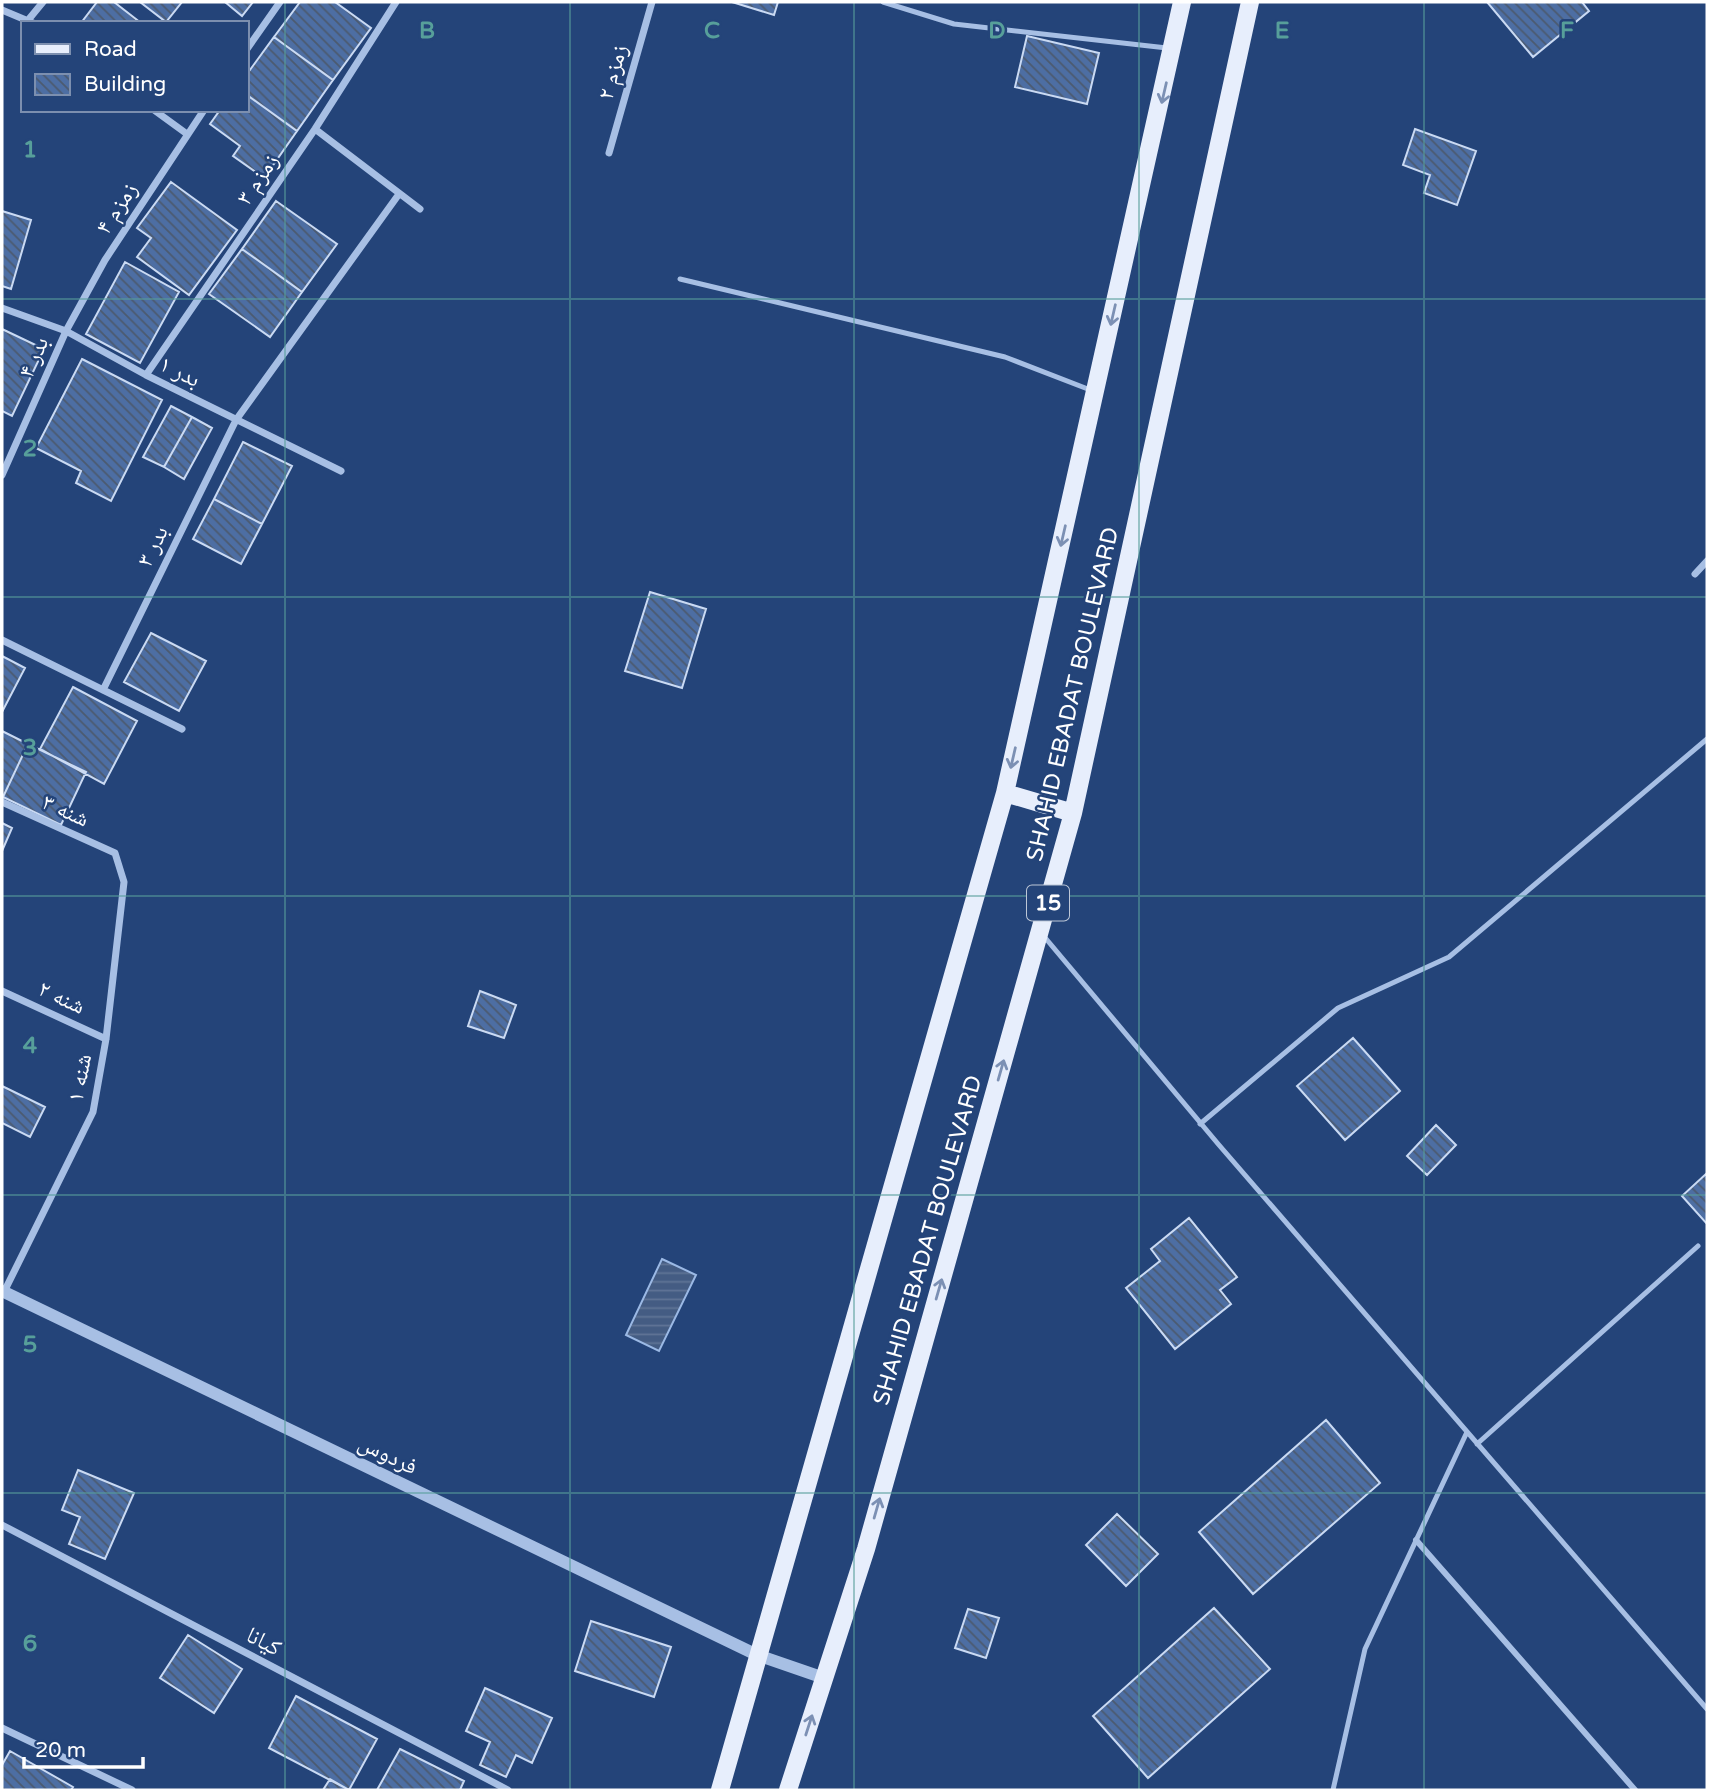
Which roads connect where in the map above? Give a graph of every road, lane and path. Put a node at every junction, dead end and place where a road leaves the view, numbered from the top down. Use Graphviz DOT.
graph roads {
  1 [pos="43,2"];
  2 [pos="280,2"];
  3 [pos="652,2"];
  4 [pos="883,2"];
  5 [pos="1182,2"];
  6 [pos="1250,2"];
  7 [pos="393,3"];
  8 [pos="2,9"];
  9 [pos="31,21"];
  10 [pos="248,48"];
  11 [pos="1174,48"];
  12 [pos="156,112"];
  13 [pos="203,112"];
  14 [pos="315,129"];
  15 [pos="187,134"];
  16 [pos="609,153"];
  17 [pos="399,194"];
  18 [pos="419,209"];
  19 [pos="680,279"];
  20 [pos="2,308"];
  21 [pos="66,331"];
  22 [pos="146,375"];
  23 [pos="1096,392"];
  24 [pos="236,420"];
  25 [pos="341,471"];
  26 [pos="2,475"];
  27 [pos="1707,561"];
  28 [pos="1695,574"];
  29 [pos="2,640"];
  30 [pos="103,690"];
  31 [pos="183,729"];
  32 [pos="1707,739"];
  33 [pos="1005,793"];
  34 [pos="2,802"];
  35 [pos="1073,813"];
  36 [pos="115,853"];
  37 [pos="1040,932"];
  38 [pos="2,991"];
  39 [pos="106,1039"];
  40 [pos="1200,1124"];
  41 [pos="1698,1245"];
  42 [pos="3,1292"];
  43 [pos="1467,1432"];
  44 [pos="1477,1444"];
  45 [pos="2,1525"];
  46 [pos="1416,1540"];
  47 [pos="757,1655"];
  48 [pos="824,1678"];
  49 [pos="1707,1709"];
  50 [pos="2,1728"];
  51 [pos="132,1790"];
  52 [pos="508,1790"];
  53 [pos="720,1790"];
  54 [pos="788,1790"];
  55 [pos="1333,1790"];
  56 [pos="1635,1790"];
  1 -- 9 [label="street"];
  2 -- 10 [label="street"];
  3 -- 16 [label="street, زمزم ۲"];
  4 -- 11 [label="lane"];
  5 -- 11 [label="main road, SHAHID EBADAT BOULEVARD"];
  6 -- 35 [label="main road, SHAHID EBADAT BOULEVARD / 15"];
  7 -- 14 [label="street, زمزم ۳"];
  8 -- 9 [label="street"];
  11 -- 23 [label="main road, SHAHID EBADAT BOULEVARD, one-way"];
  12 -- 15 [label="street"];
  13 -- 15 [label="street, زمزم ۴"];
  14 -- 17 [label="street"];
  14 -- 22 [label="street, زمزم ۳"];
  15 -- 21 [label="street, زمزم ۴"];
  17 -- 18 [label="street"];
  17 -- 24 [label="street, بدر ۳"];
  19 -- 23 [label="lane"];
  20 -- 21 [label="street, بدر ۱"];
  21 -- 22 [label="street, بدر ۱"];
  21 -- 26 [label="street, بدر ۴"];
  22 -- 24 [label="street, بدر ۱"];
  23 -- 33 [label="main road, SHAHID EBADAT BOULEVARD, one-way"];
  24 -- 25 [label="street, بدر ۱"];
  24 -- 30 [label="street, بدر ۳"];
  27 -- 28 [label="street"];
  29 -- 30 [label="street"];
  30 -- 31 [label="street"];
  32 -- 40 [label="lane"];
  33 -- 35 [label="main road"];
  33 -- 47 [label="main road, SHAHID EBADAT BOULEVARD"];
  34 -- 36 [label="street, شنه ۳"];
  35 -- 37 [label="main road, SHAHID EBADAT BOULEVARD / 15"];
  36 -- 39 [label="street, شنه ۱"];
  37 -- 40 [label="lane"];
  48 -- 37 [label="main road, SHAHID EBADAT BOULEVARD / 15, one-way"];
  38 -- 39 [label="street, شنه ۲"];
  39 -- 42 [label="street, شنه ۱"];
  40 -- 43 [label="lane"];
  41 -- 44 [label="lane"];
  42 -- 47 [label="street, فردوس"];
  43 -- 44 [label="lane"];
  43 -- 46 [label="lane"];
  44 -- 49 [label="lane"];
  45 -- 52 [label="street, کیانا"];
  46 -- 55 [label="lane"];
  46 -- 56 [label="street"];
  47 -- 48 [label="street, فردوس"];
  47 -- 53 [label="main road, SHAHID EBADAT BOULEVARD"];
  54 -- 48 [label="main road, SHAHID EBADAT BOULEVARD / 15, one-way"];
  50 -- 51 [label="street"];
}
